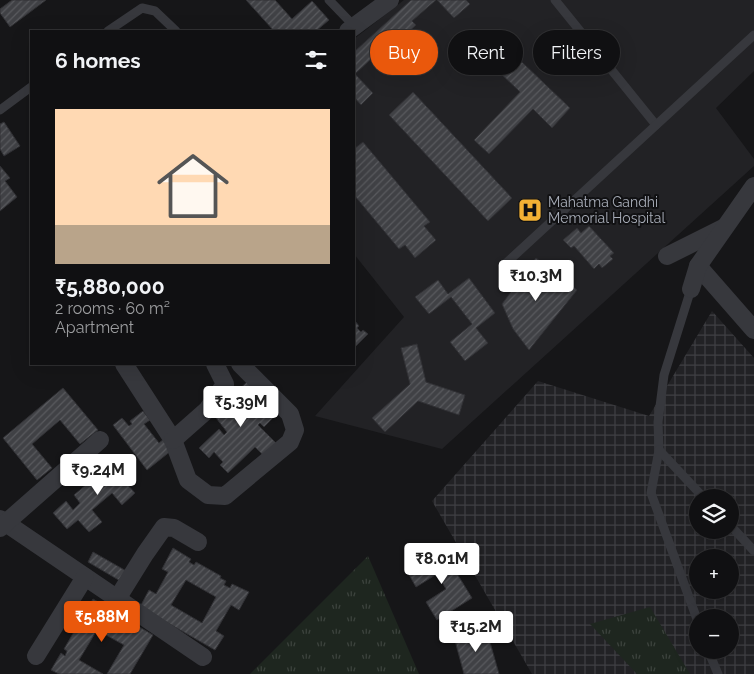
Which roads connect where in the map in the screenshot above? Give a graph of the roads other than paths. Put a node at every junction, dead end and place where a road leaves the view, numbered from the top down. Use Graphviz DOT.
graph roads {
  1 [pos="328,0"];
  2 [pos="390,0"];
  3 [pos="556,0"];
  4 [pos="351,29"];
  5 [pos="109,30"];
  6 [pos="175,30"];
  7 [pos="754,35"];
  8 [pos="30,89"];
  9 [pos="0,110"];
  10 [pos="656,125"];
  11 [pos="752,193"];
  12 [pos="724,228"];
  13 [pos="667,256"];
  14 [pos="503,266"];
  15 [pos="698,266"];
  16 [pos="692,289"];
  17 [pos="754,330"];
  18 [pos="125,365"];
  19 [pos="216,365"];
  20 [pos="241,365"];
  21 [pos="100,440"];
  22 [pos="172,440"];
  23 [pos="659,450"];
  24 [pos="696,489"];
  25 [pos="2,523"];
  26 [pos="739,535"];
  27 [pos="198,542"];
  28 [pos="754,551"];
  29 [pos="85,577"];
  30 [pos="117,599"];
  31 [pos="693,609"];
  32 [pos="36,656"];
  33 [pos="203,657"];
  34 [pos="712,659"];
  35 [pos="718,674"];
  1 -- 4 [label="lane"];
  2 -- 4 [label="street"];
  3 -- 10 [label="lane"];
  5 -- 6 [label="lane"];
  7 -- 10 [label="lane"];
  8 -- 9 [label="lane"];
  10 -- 14 [label="lane"];
  11 -- 12 [label="street"];
  12 -- 13 [label="street"];
  12 -- 15 [label="street"];
  15 -- 16 [label="street"];
  15 -- 17 [label="street"];
  16 -- 23 [label="lane"];
  18 -- 22 [label="street"];
  19 -- 22 [label="street"];
  20 -- 22 [label="street"];
  21 -- 25 [label="street"];
  23 -- 24 [label="lane"];
  23 -- 31 [label="lane"];
  25 -- 29 [label="street"];
  26 -- 28 [label="lane"];
  27 -- 30 [label="street"];
  29 -- 30 [label="street"];
  29 -- 32 [label="street"];
  30 -- 33 [label="street"];
  34 -- 35 [label="lane"];
}
